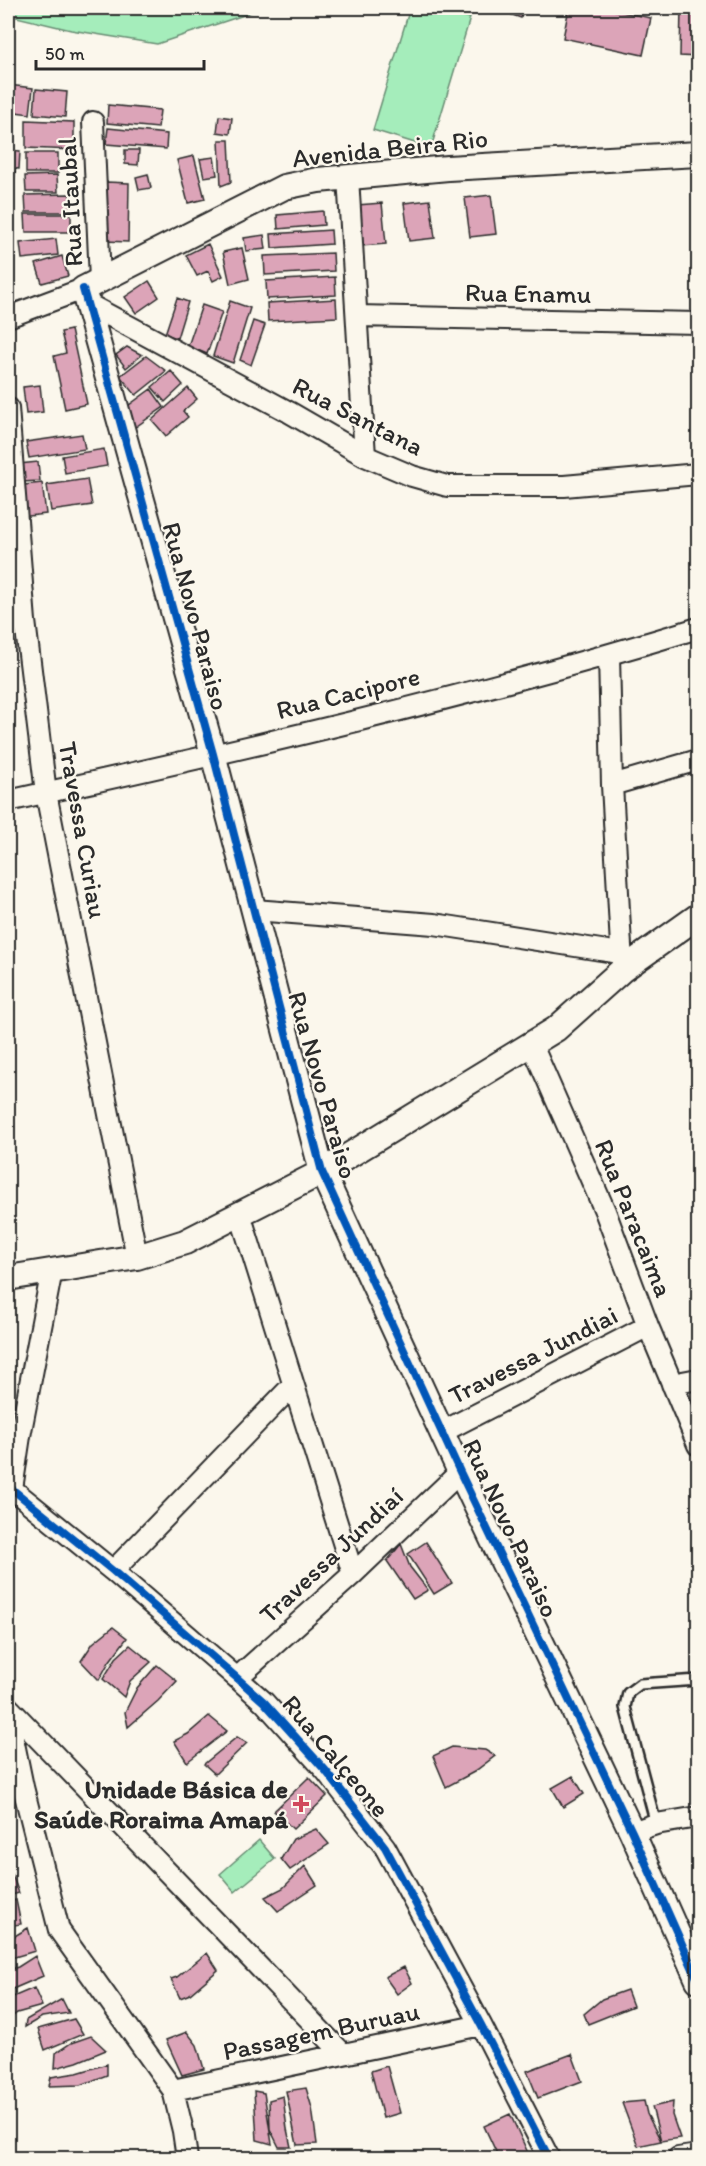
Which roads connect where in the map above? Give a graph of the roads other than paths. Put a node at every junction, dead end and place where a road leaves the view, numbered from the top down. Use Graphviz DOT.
graph roads {
  1 [pos="93,122"];
  2 [pos="698,159"];
  3 [pos="348,177"];
  4 [pos="91,291"];
  5 [pos="357,316"];
  6 [pos="8,317"];
  7 [pos="699,323"];
  8 [pos="8,408"];
  9 [pos="365,456"];
  10 [pos="699,474"];
  11 [pos="699,628"];
  12 [pos="609,655"];
  13 [pos="213,754"];
  14 [pos="699,760"];
  15 [pos="612,785"];
  16 [pos="46,793"];
  17 [pos="8,801"];
  18 [pos="254,910"];
  19 [pos="699,916"];
  20 [pos="621,962"];
  21 [pos="532,1045"];
  22 [pos="322,1172"];
  23 [pos="240,1214"];
  24 [pos="137,1257"];
  25 [pos="52,1270"];
  26 [pos="8,1278"];
  27 [pos="648,1326"];
  28 [pos="699,1379"];
  29 [pos="672,1384"];
  30 [pos="293,1385"];
  31 [pos="442,1432"];
  32 [pos="699,1445"];
  33 [pos="460,1472"];
  34 [pos="10,1492"];
  35 [pos="113,1571"];
  36 [pos="353,1574"];
  37 [pos="237,1678"];
  38 [pos="699,1680"];
  39 [pos="8,1707"];
  40 [pos="8,1714"];
  41 [pos="699,1817"];
  42 [pos="656,1824"];
  43 [pos="632,1832"];
  44 [pos="698,1978"];
  45 [pos="481,2025"];
  46 [pos="343,2054"];
  47 [pos="172,2090"];
  48 [pos="699,2155"];
  49 [pos="187,2158"];
  50 [pos="549,2158"];
  51 [pos="678,2158"];
  1 -- 4 [label="street, Rua Itaubal"];
  2 -- 3 [label="street, Avenida Beira Rio"];
  3 -- 4 [label="street, Avenida Beira Rio"];
  3 -- 5 [label="street"];
  4 -- 6 [label="street, Avenida Beira Rio"];
  4 -- 9 [label="street, Rua Santana"];
  4 -- 13 [label="street, Rua Novo Paraiso"];
  5 -- 7 [label="street, Rua Enamu"];
  5 -- 9 [label="street"];
  8 -- 16 [label="street, Travessa Curiau"];
  9 -- 10 [label="street, Rua Santana"];
  11 -- 12 [label="street, Rua Cacipore"];
  12 -- 13 [label="street, Rua Cacipore"];
  12 -- 15 [label="street"];
  13 -- 16 [label="street, Rua Cacipore"];
  13 -- 18 [label="street, Rua Novo Paraiso"];
  14 -- 15 [label="street"];
  15 -- 20 [label="street"];
  16 -- 17 [label="street, Rua Cacipore"];
  16 -- 24 [label="street, Travessa Curiau"];
  18 -- 20 [label="street"];
  18 -- 22 [label="street, Rua Novo Paraiso"];
  19 -- 20 [label="street"];
  20 -- 21 [label="street"];
  21 -- 22 [label="street"];
  21 -- 27 [label="street, Rua Paracaima"];
  22 -- 23 [label="street"];
  22 -- 31 [label="street, Rua Novo Paraiso"];
  23 -- 24 [label="street"];
  23 -- 30 [label="street"];
  24 -- 25 [label="street"];
  25 -- 26 [label="street"];
  25 -- 34 [label="street"];
  27 -- 29 [label="street, Rua Paracaima"];
  27 -- 31 [label="street, Travessa Jundiai"];
  28 -- 29 [label="street"];
  29 -- 32 [label="street, Rua Paracaima"];
  30 -- 35 [label="street"];
  30 -- 36 [label="street"];
  31 -- 33 [label="street, Rua Novo Paraiso"];
  33 -- 36 [label="street, Travessa Jundiaí"];
  33 -- 43 [label="street, Rua Novo Paraiso"];
  34 -- 35 [label="street, Rua Calçeone"];
  35 -- 37 [label="street, Rua Calçeone"];
  36 -- 37 [label="street, Travessa Jundiaí"];
  37 -- 45 [label="street, Rua Calçeone"];
  38 -- 42 [label="lane"];
  39 -- 46 [label="street"];
  40 -- 47 [label="street"];
  41 -- 42 [label="street"];
  42 -- 43 [label="street"];
  43 -- 44 [label="street, Rua Novo Paraiso"];
  45 -- 46 [label="street, Passagem Buruau"];
  45 -- 50 [label="street, Rua Calçeone"];
  46 -- 47 [label="street, Passagem Buruau"];
  47 -- 49 [label="street"];
  48 -- 51 [label="street"];
}
